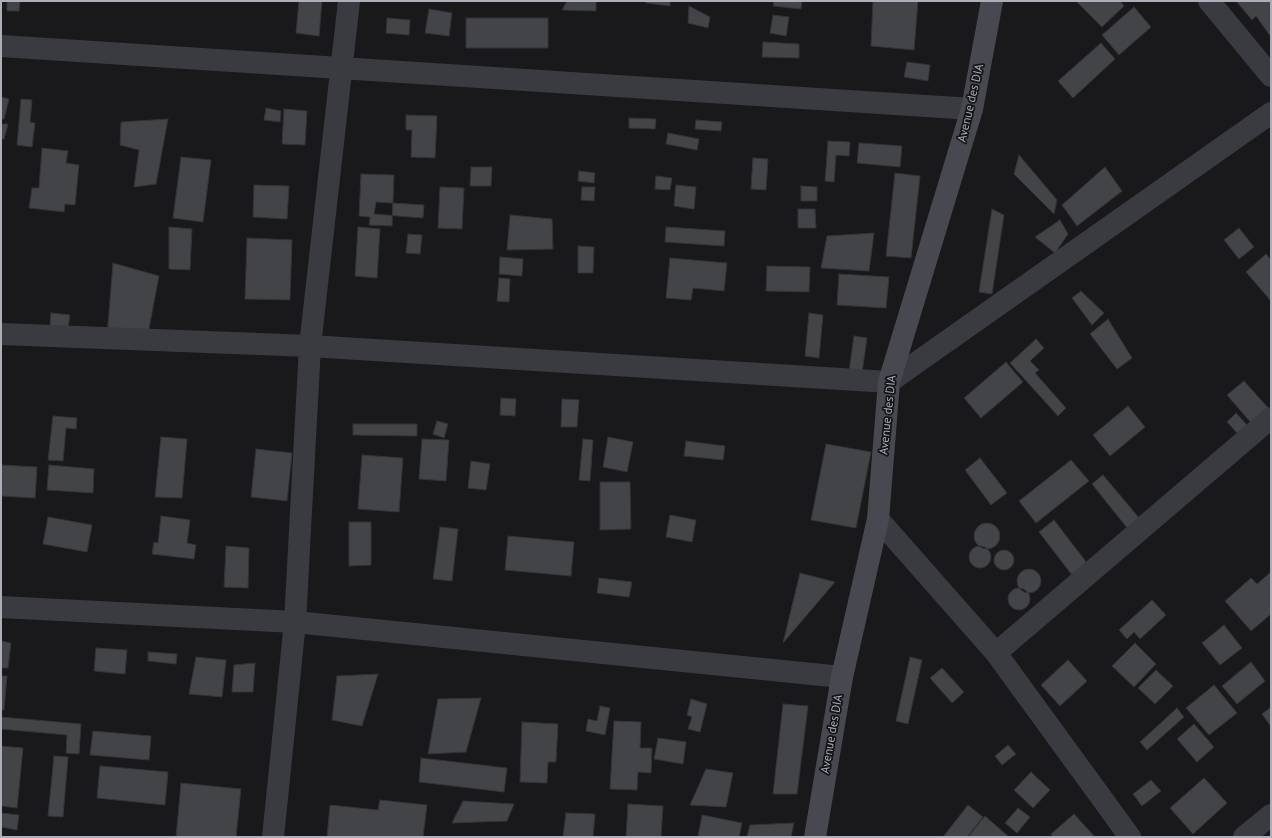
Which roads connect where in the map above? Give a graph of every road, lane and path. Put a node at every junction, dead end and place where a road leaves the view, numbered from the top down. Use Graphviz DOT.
graph roads {
  1 [pos="349,1"];
  2 [pos="992,1"];
  3 [pos="1209,1"];
  4 [pos="1,46"];
  5 [pos="342,68"];
  6 [pos="1271,76"];
  7 [pos="972,110"];
  8 [pos="1271,113"];
  9 [pos="1,334"];
  10 [pos="310,346"];
  11 [pos="889,382"];
  12 [pos="1271,418"];
  13 [pos="878,518"];
  14 [pos="1,607"];
  15 [pos="295,622"];
  16 [pos="996,653"];
  17 [pos="842,677"];
  18 [pos="1271,815"];
  19 [pos="272,837"];
  20 [pos="814,837"];
  21 [pos="1130,837"];
  22 [pos="1244,837"];
  1 -- 5 [label="street"];
  2 -- 7 [label="street, Avenue des DIA"];
  3 -- 6 [label="street"];
  4 -- 5 [label="street"];
  5 -- 7 [label="street"];
  5 -- 10 [label="street"];
  7 -- 11 [label="street, Avenue des DIA"];
  8 -- 11 [label="street"];
  9 -- 10 [label="street"];
  10 -- 11 [label="street"];
  10 -- 15 [label="street"];
  11 -- 13 [label="street, Avenue des DIA"];
  12 -- 16 [label="street"];
  13 -- 16 [label="street"];
  13 -- 17 [label="street, Avenue des DIA"];
  14 -- 15 [label="street"];
  15 -- 17 [label="street"];
  15 -- 19 [label="street"];
  16 -- 21 [label="street"];
  17 -- 20 [label="street, Avenue des DIA"];
  18 -- 22 [label="street"];
}
